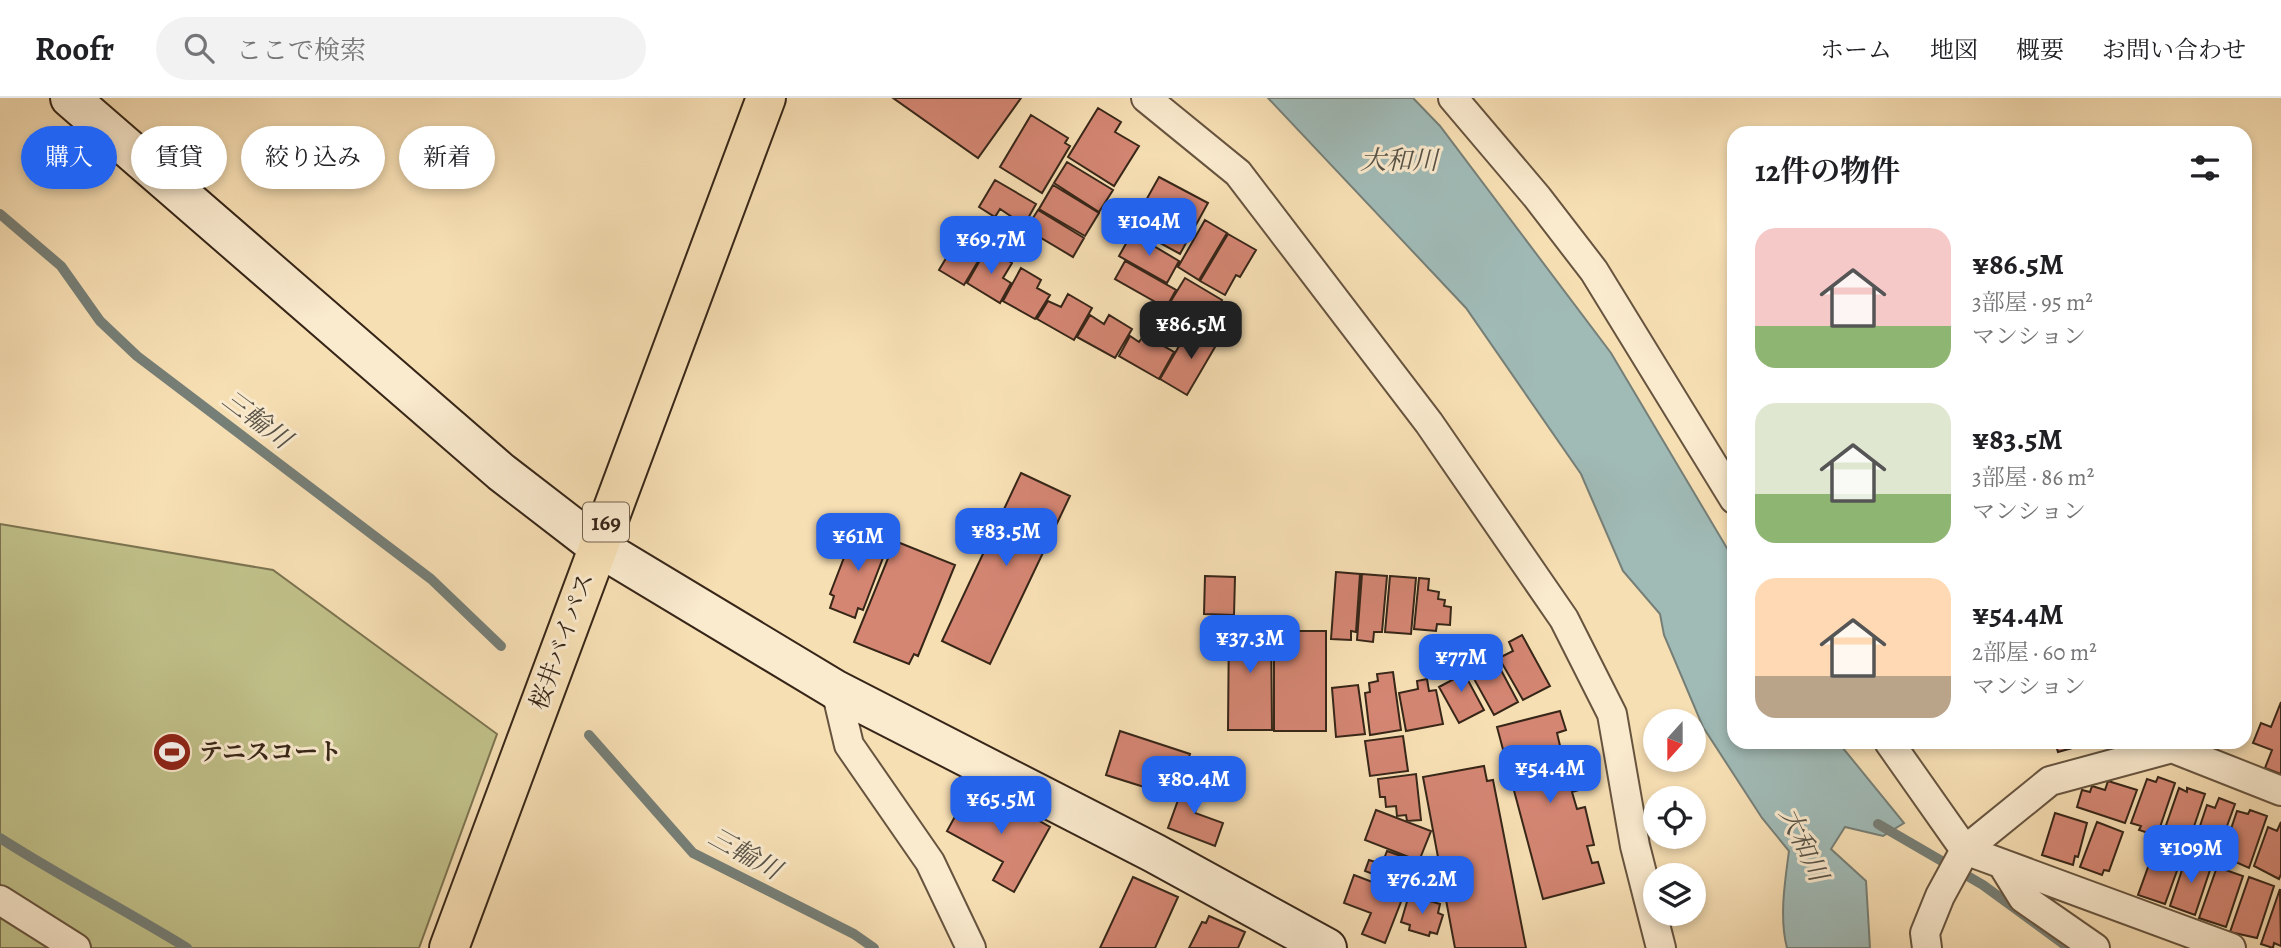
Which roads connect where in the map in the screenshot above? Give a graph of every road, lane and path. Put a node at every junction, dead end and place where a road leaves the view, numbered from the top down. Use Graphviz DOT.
graph roads {
  1 [pos="70,98"];
  2 [pos="766,98"];
  3 [pos="1146,98"];
  4 [pos="1453,98"];
  5 [pos="1727,488"];
  6 [pos="597,546"];
  7 [pos="836,691"];
  8 [pos="1894,749"];
  9 [pos="2168,749"];
  10 [pos="2175,749"];
  11 [pos="2281,791"];
  12 [pos="1965,850"];
  13 [pos="2002,864"];
  14 [pos="0,900"];
  15 [pos="76,948"];
  16 [pos="449,948"];
  17 [pos="971,948"];
  18 [pos="1327,948"];
  19 [pos="1661,948"];
  20 [pos="1927,948"];
  21 [pos="2095,948"];
  22 [pos="2231,948"];
  1 -- 6 [label="street"];
  2 -- 6 [label="highway, 桜井バイパス / 169"];
  3 -- 19 [label="street"];
  4 -- 5 [label="street"];
  6 -- 7 [label="street"];
  6 -- 16 [label="highway, 桜井バイパス / 169"];
  7 -- 17 [label="street"];
  7 -- 18 [label="street"];
  8 -- 12 [label="street"];
  9 -- 12 [label="street"];
  10 -- 11 [label="street"];
  12 -- 13 [label="street"];
  12 -- 20 [label="street"];
  13 -- 21 [label="street"];
  13 -- 22 [label="street"];
  14 -- 15 [label="street"];
}
